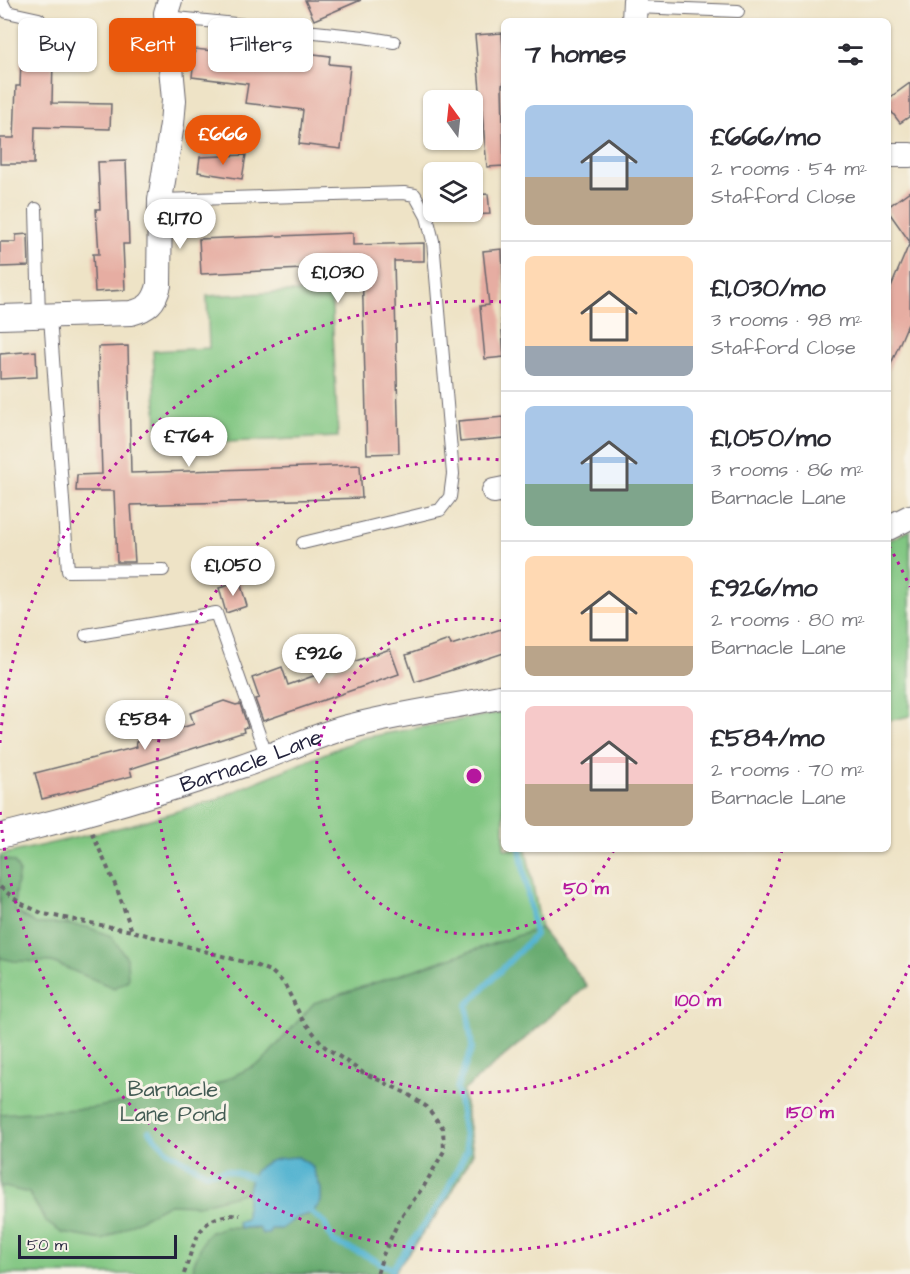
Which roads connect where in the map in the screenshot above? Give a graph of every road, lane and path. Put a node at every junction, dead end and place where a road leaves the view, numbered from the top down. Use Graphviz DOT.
graph roads {
  1 [pos="1,0"];
  2 [pos="168,9"];
  3 [pos="635,9"];
  4 [pos="738,11"];
  5 [pos="34,18"];
  6 [pos="394,42"];
  7 [pos="891,155"];
  8 [pos="910,155"];
  9 [pos="159,200"];
  10 [pos="36,209"];
  11 [pos="0,317"];
  12 [pos="45,317"];
  13 [pos="910,517"];
  14 [pos="891,526"];
  15 [pos="303,543"];
  16 [pos="163,570"];
  17 [pos="86,635"];
  18 [pos="501,697"];
  19 [pos="267,757"];
  20 [pos="86,815"];
  21 [pos="0,836"];
  22 [pos="0,887"];
  23 [pos="132,931"];
  24 [pos="240,1215"];
  25 [pos="184,1274"];
  26 [pos="377,1274"];
  1 -- 5 [label="lane"];
  2 -- 6 [label="lane"];
  2 -- 9 [label="street"];
  3 -- 4 [label="lane"];
  7 -- 8 [label="street"];
  9 -- 12 [label="street"];
  9 -- 15 [label="lane"];
  10 -- 12 [label="lane"];
  11 -- 12 [label="street"];
  12 -- 16 [label="lane"];
  13 -- 14 [label="street"];
  17 -- 19 [label="lane"];
  18 -- 19 [label="street, Barnacle Lane"];
  19 -- 20 [label="street, Barnacle Lane"];
  20 -- 21 [label="street, Barnacle Lane"];
  20 -- 23 [label="path"];
  22 -- 23 [label="path"];
  23 -- 26 [label="path"];
  24 -- 25 [label="path"];
}
